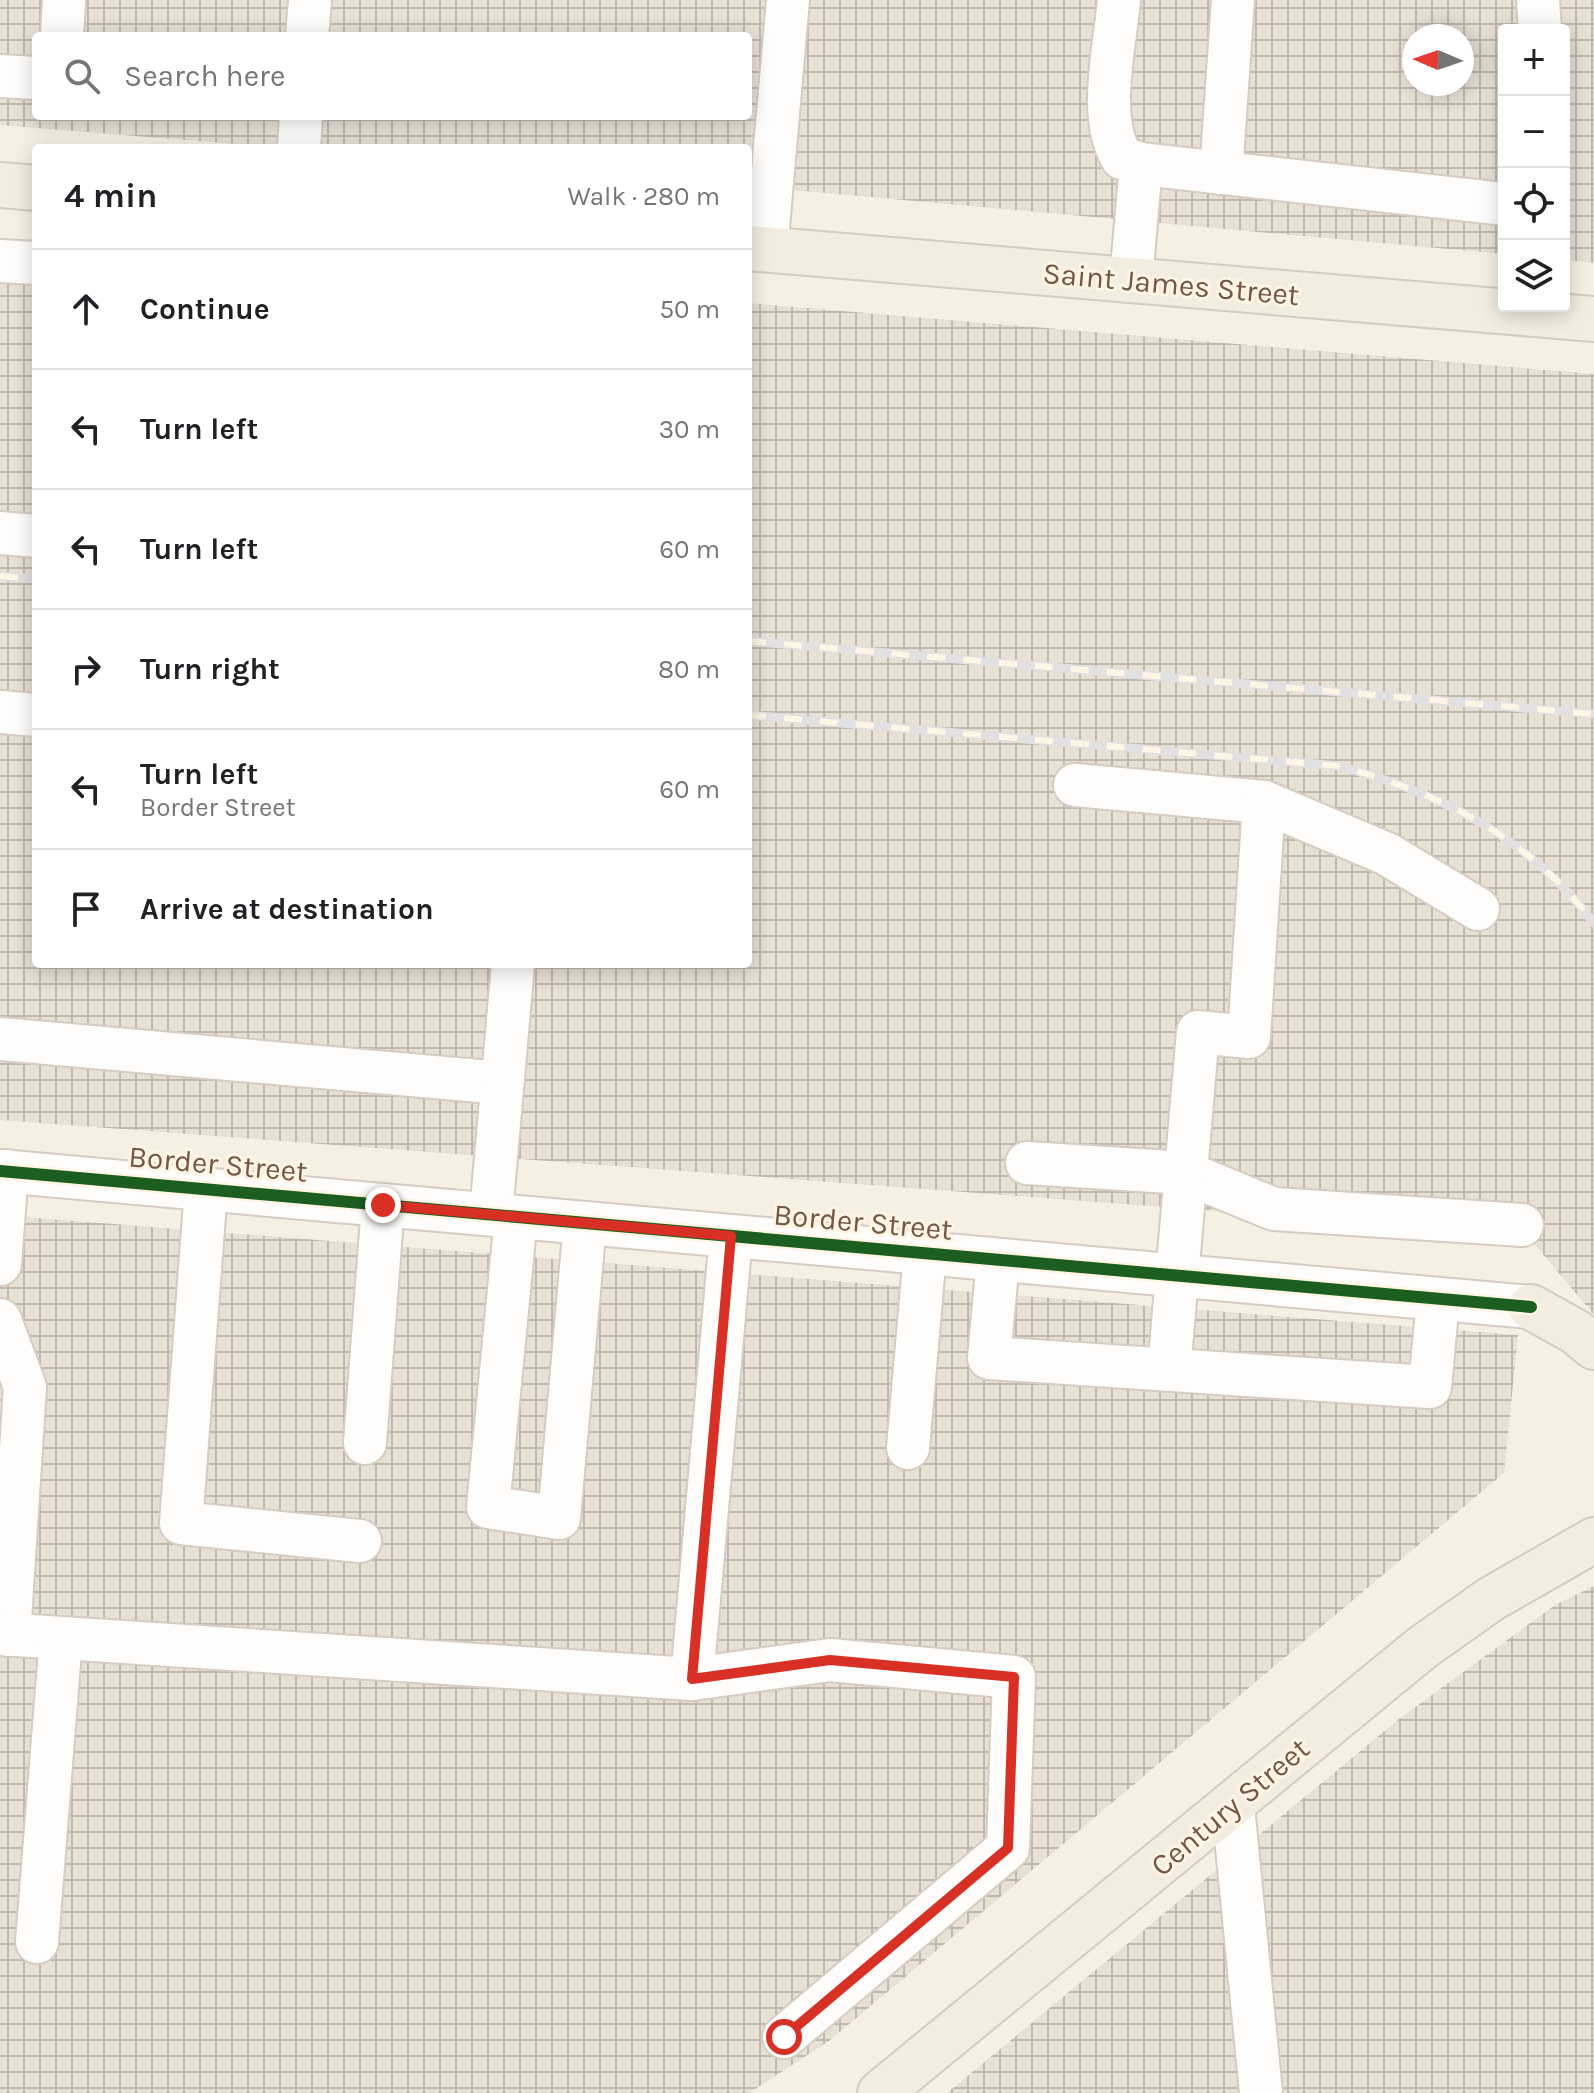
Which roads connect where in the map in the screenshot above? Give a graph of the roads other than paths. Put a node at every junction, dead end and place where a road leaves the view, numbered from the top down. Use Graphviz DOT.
graph roads {
  1 [pos="64,0"];
  2 [pos="310,0"];
  3 [pos="788,0"];
  4 [pos="1119,0"];
  5 [pos="1233,0"];
  6 [pos="1538,0"];
  7 [pos="1540,24"];
  8 [pos="62,32"];
  9 [pos="307,32"];
  10 [pos="0,76"];
  11 [pos="32,78"];
  12 [pos="301,120"];
  13 [pos="299,144"];
  14 [pos="1141,164"];
  15 [pos="1221,173"];
  16 [pos="0,185"];
  17 [pos="32,188"];
  18 [pos="1498,203"];
  19 [pos="757,249"];
  20 [pos="0,261"];
  21 [pos="32,263"];
  22 [pos="1131,281"];
  23 [pos="1498,308"];
  24 [pos="1537,312"];
  25 [pos="1594,319"];
  26 [pos="0,533"];
  27 [pos="32,536"];
  28 [pos="0,712"];
  29 [pos="32,715"];
  30 [pos="1075,785"];
  31 [pos="1264,802"];
  32 [pos="1478,909"];
  33 [pos="513,968"];
  34 [pos="0,1039"];
  35 [pos="502,1083"];
  36 [pos="1027,1163"];
  37 [pos="3,1171"];
  38 [pos="1186,1173"];
  39 [pos="206,1189"];
  40 [pos="383,1205"];
  41 [pos="504,1216"];
  42 [pos="585,1223"];
  43 [pos="1522,1225"];
  44 [pos="731,1236"];
  45 [pos="925,1253"];
  46 [pos="998,1260"];
  47 [pos="0,1264"];
  48 [pos="1178,1276"];
  49 [pos="1438,1299"];
  50 [pos="1594,1306"];
  51 [pos="1531,1307"];
  52 [pos="0,1320"];
  53 [pos="1594,1347"];
  54 [pos="1169,1370"];
  55 [pos="365,1443"];
  56 [pos="908,1448"];
  57 [pos="1594,1506"];
  58 [pos="360,1541"];
  59 [pos="1578,1549"];
  60 [pos="4,1634"];
  61 [pos="61,1638"];
  62 [pos="692,1679"];
  63 [pos="1233,1806"];
  64 [pos="37,1942"];
  65 [pos="784,2037"];
  66 [pos="890,2090"];
  67 [pos="1261,2093"];
  1 -- 8 [label="street"];
  2 -- 9 [label="street"];
  3 -- 19 [label="street"];
  4 -- 14 [label="street"];
  5 -- 15 [label="street"];
  6 -- 7 [label="street"];
  10 -- 11 [label="street"];
  12 -- 13 [label="street"];
  14 -- 15 [label="street"];
  14 -- 22 [label="street"];
  15 -- 18 [label="street"];
  16 -- 17 [label="main road"];
  19 -- 22 [label="main road, Saint James Street"];
  20 -- 21 [label="street"];
  22 -- 23 [label="main road, Saint James Street"];
  24 -- 25 [label="main road, Saint James Street"];
  26 -- 27 [label="street"];
  28 -- 29 [label="street"];
  30 -- 31 [label="street"];
  31 -- 32 [label="street"];
  31 -- 38 [label="street"];
  33 -- 35 [label="street"];
  34 -- 35 [label="street"];
  35 -- 41 [label="street"];
  36 -- 38 [label="street"];
  37 -- 39 [label="street, Border Street"];
  37 -- 47 [label="street"];
  38 -- 43 [label="street"];
  38 -- 48 [label="street"];
  39 -- 40 [label="street, Border Street"];
  39 -- 58 [label="street"];
  40 -- 41 [label="street, Border Street"];
  40 -- 55 [label="street"];
  41 -- 42 [label="street, Border Street"];
  41 -- 42 [label="street"];
  42 -- 44 [label="street, Border Street"];
  44 -- 45 [label="street, Border Street"];
  44 -- 62 [label="street"];
  45 -- 46 [label="street, Border Street"];
  45 -- 56 [label="street"];
  46 -- 48 [label="street, Border Street"];
  46 -- 54 [label="street"];
  48 -- 49 [label="street, Border Street"];
  48 -- 54 [label="street"];
  49 -- 51 [label="street, Border Street"];
  49 -- 54 [label="street"];
  50 -- 51 [label="main road"];
  51 -- 53 [label="main road"];
  52 -- 60 [label="street"];
  57 -- 59 [label="main road"];
  59 -- 63 [label="main road, Century Street"];
  60 -- 61 [label="street"];
  61 -- 62 [label="street"];
  61 -- 64 [label="street"];
  62 -- 65 [label="street"];
  63 -- 66 [label="main road, Century Street"];
  63 -- 67 [label="street"];
}
